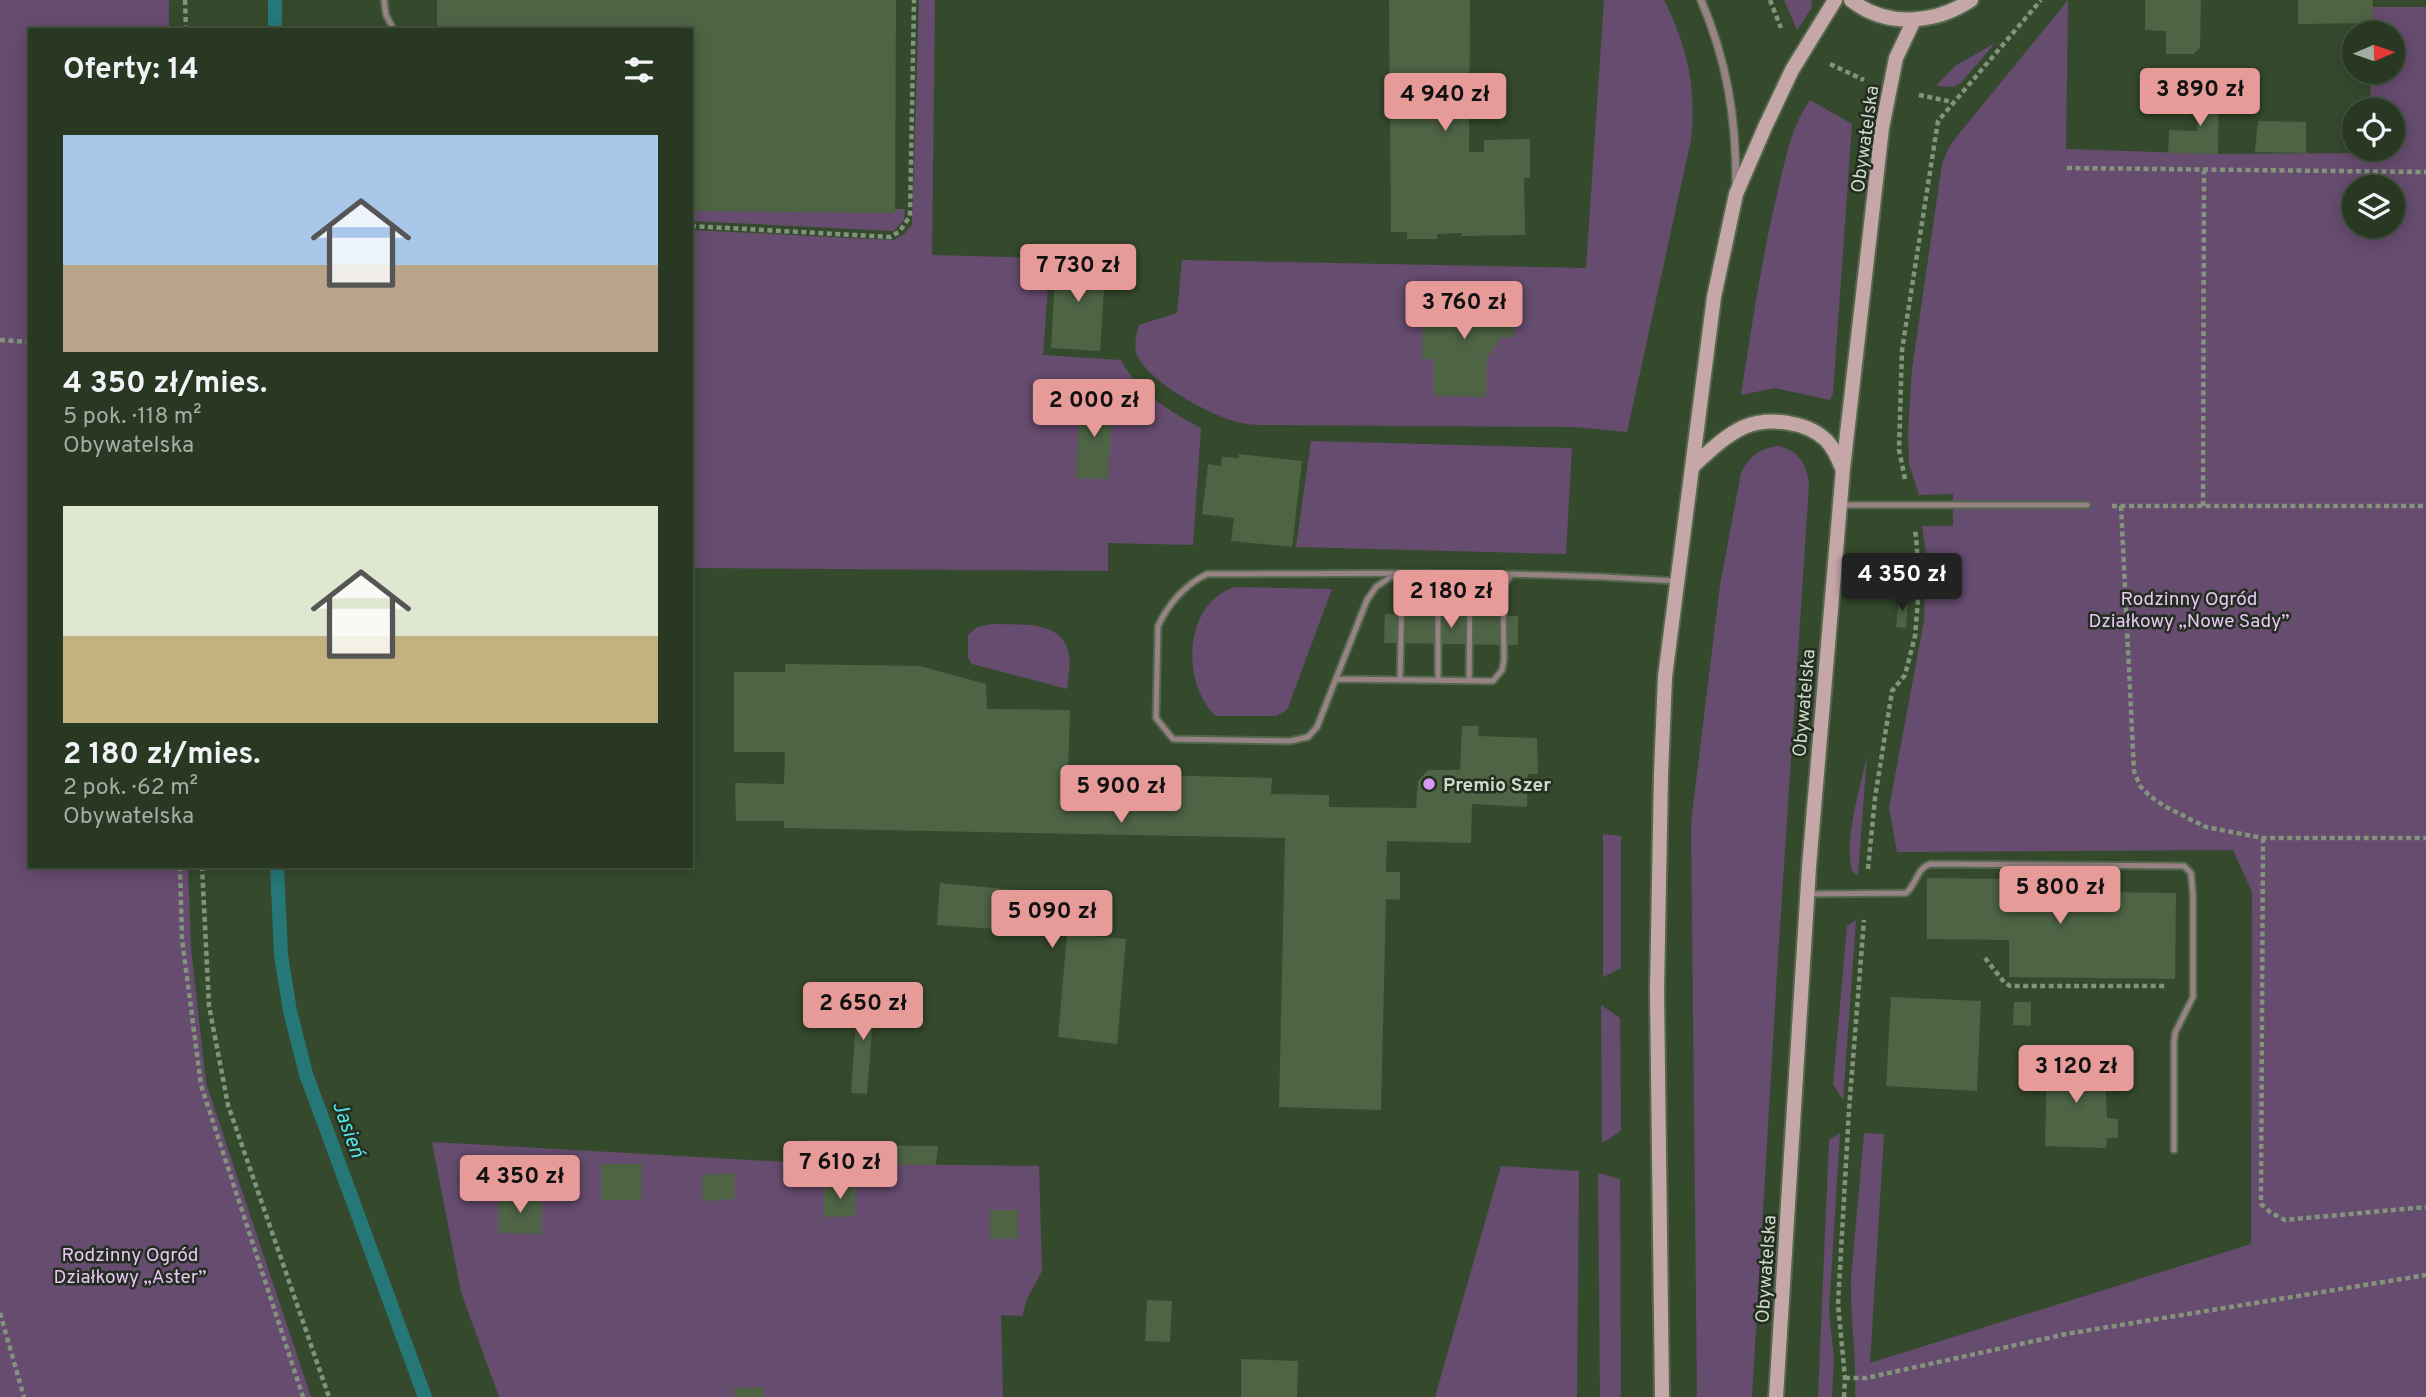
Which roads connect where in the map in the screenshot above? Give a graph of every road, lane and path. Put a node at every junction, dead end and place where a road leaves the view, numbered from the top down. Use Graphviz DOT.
graph roads {
  1 [pos="185,0"];
  2 [pos="384,0"];
  3 [pos="914,0"];
  4 [pos="1701,0"];
  5 [pos="1770,0"];
  6 [pos="1835,0"];
  7 [pos="1851,0"];
  8 [pos="1971,0"];
  9 [pos="2041,0"];
  10 [pos="1914,20"];
  11 [pos="186,28"];
  12 [pos="393,28"];
  13 [pos="1785,33"];
  14 [pos="1820,59"];
  15 [pos="1859,78"];
  16 [pos="2067,168"];
  17 [pos="2204,171"];
  18 [pos="2426,172"];
  19 [pos="1737,194"];
  20 [pos="693,226"];
  21 [pos="0,340"];
  22 [pos="28,342"];
  23 [pos="1692,467"];
  24 [pos="1843,469"];
  25 [pos="1840,505"];
  26 [pos="1912,505"];
  27 [pos="2087,505"];
  28 [pos="2121,506"];
  29 [pos="2203,506"];
  30 [pos="2426,506"];
  31 [pos="1395,574"];
  32 [pos="1413,574"];
  33 [pos="1449,574"];
  34 [pos="1479,575"];
  35 [pos="1511,575"];
  36 [pos="1677,581"];
  37 [pos="1336,680"];
  38 [pos="1400,680"];
  39 [pos="1438,680"];
  40 [pos="1469,681"];
  41 [pos="2263,838"];
  42 [pos="2426,838"];
  43 [pos="180,868"];
  44 [pos="202,868"];
  45 [pos="1866,892"];
  46 [pos="1808,894"];
  47 [pos="1985,958"];
  48 [pos="2193,986"];
  49 [pos="2174,1150"];
  50 [pos="2426,1207"];
  51 [pos="2426,1275"];
  52 [pos="0,1313"];
  53 [pos="1845,1378"];
  54 [pos="24,1397"];
  55 [pos="303,1397"];
  56 [pos="329,1397"];
  57 [pos="1662,1397"];
  58 [pos="1776,1397"];
  59 [pos="1844,1397"];
  1 -- 11 [label="path"];
  2 -- 12 [label="lane"];
  3 -- 20 [label="path"];
  4 -- 19 [label="street"];
  5 -- 13 [label="path"];
  6 -- 19 [label="main road"];
  7 -- 10 [label="main road"];
  8 -- 10 [label="main road"];
  9 -- 26 [label="path"];
  10 -- 24 [label="main road, Obywatelska"];
  14 -- 15 [label="path"];
  16 -- 17 [label="path"];
  17 -- 18 [label="path"];
  17 -- 29 [label="path"];
  19 -- 23 [label="main road"];
  21 -- 22 [label="path"];
  23 -- 24 [label="main road"];
  23 -- 36 [label="main road"];
  24 -- 25 [label="main road, Obywatelska"];
  25 -- 26 [label="lane"];
  25 -- 46 [label="main road, Obywatelska"];
  26 -- 27 [label="lane"];
  26 -- 45 [label="path"];
  27 -- 28 [label="path"];
  28 -- 29 [label="path"];
  28 -- 41 [label="path"];
  29 -- 30 [label="path"];
  31 -- 32 [label="lane"];
  31 -- 37 [label="lane"];
  31 -- 37 [label="lane"];
  32 -- 33 [label="lane"];
  32 -- 38 [label="lane"];
  33 -- 34 [label="lane"];
  33 -- 39 [label="lane"];
  34 -- 35 [label="lane"];
  34 -- 40 [label="lane"];
  35 -- 36 [label="lane"];
  35 -- 40 [label="lane"];
  36 -- 57 [label="main road"];
  37 -- 38 [label="lane"];
  38 -- 39 [label="lane"];
  39 -- 40 [label="lane"];
  41 -- 42 [label="path"];
  41 -- 50 [label="path"];
  43 -- 55 [label="path"];
  44 -- 56 [label="path"];
  45 -- 46 [label="lane"];
  45 -- 48 [label="lane"];
  45 -- 53 [label="path"];
  46 -- 58 [label="main road, Obywatelska"];
  47 -- 48 [label="path"];
  48 -- 49 [label="lane"];
  51 -- 53 [label="path"];
  52 -- 54 [label="path"];
  53 -- 59 [label="path"];
}
